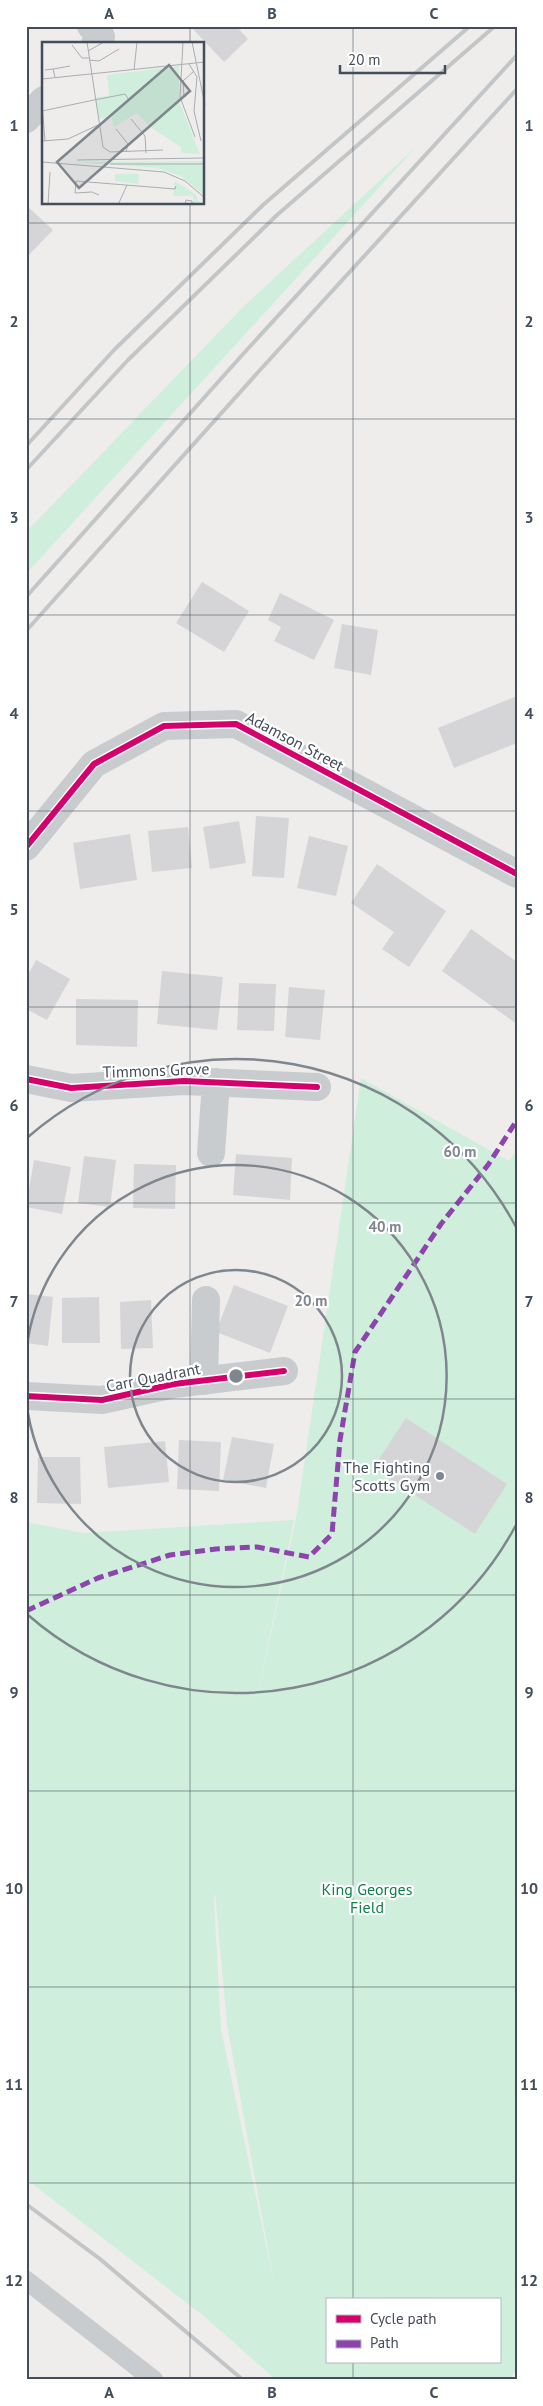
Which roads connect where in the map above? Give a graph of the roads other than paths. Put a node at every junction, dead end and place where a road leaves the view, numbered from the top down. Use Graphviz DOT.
graph roads {
  1 [pos="42,102"];
  2 [pos="26,119"];
  3 [pos="26,847"];
  4 [pos="517,874"];
  5 [pos="26,1079"];
  6 [pos="216,1082"];
  7 [pos="317,1087"];
  8 [pos="211,1153"];
  9 [pos="206,1300"];
  10 [pos="284,1371"];
  11 [pos="204,1380"];
  12 [pos="26,1396"];
  13 [pos="26,2280"];
  14 [pos="154,2380"];
  1 -- 2 [label="street"];
  3 -- 4 [label="street, Adamson Street"];
  5 -- 6 [label="street, Timmons Grove"];
  6 -- 7 [label="street, Timmons Grove"];
  6 -- 8 [label="street, Timmons Grove"];
  9 -- 11 [label="street, Carr Quadrant"];
  10 -- 11 [label="street, Carr Quadrant"];
  11 -- 12 [label="street, Carr Quadrant"];
  13 -- 14 [label="lane"];
}
